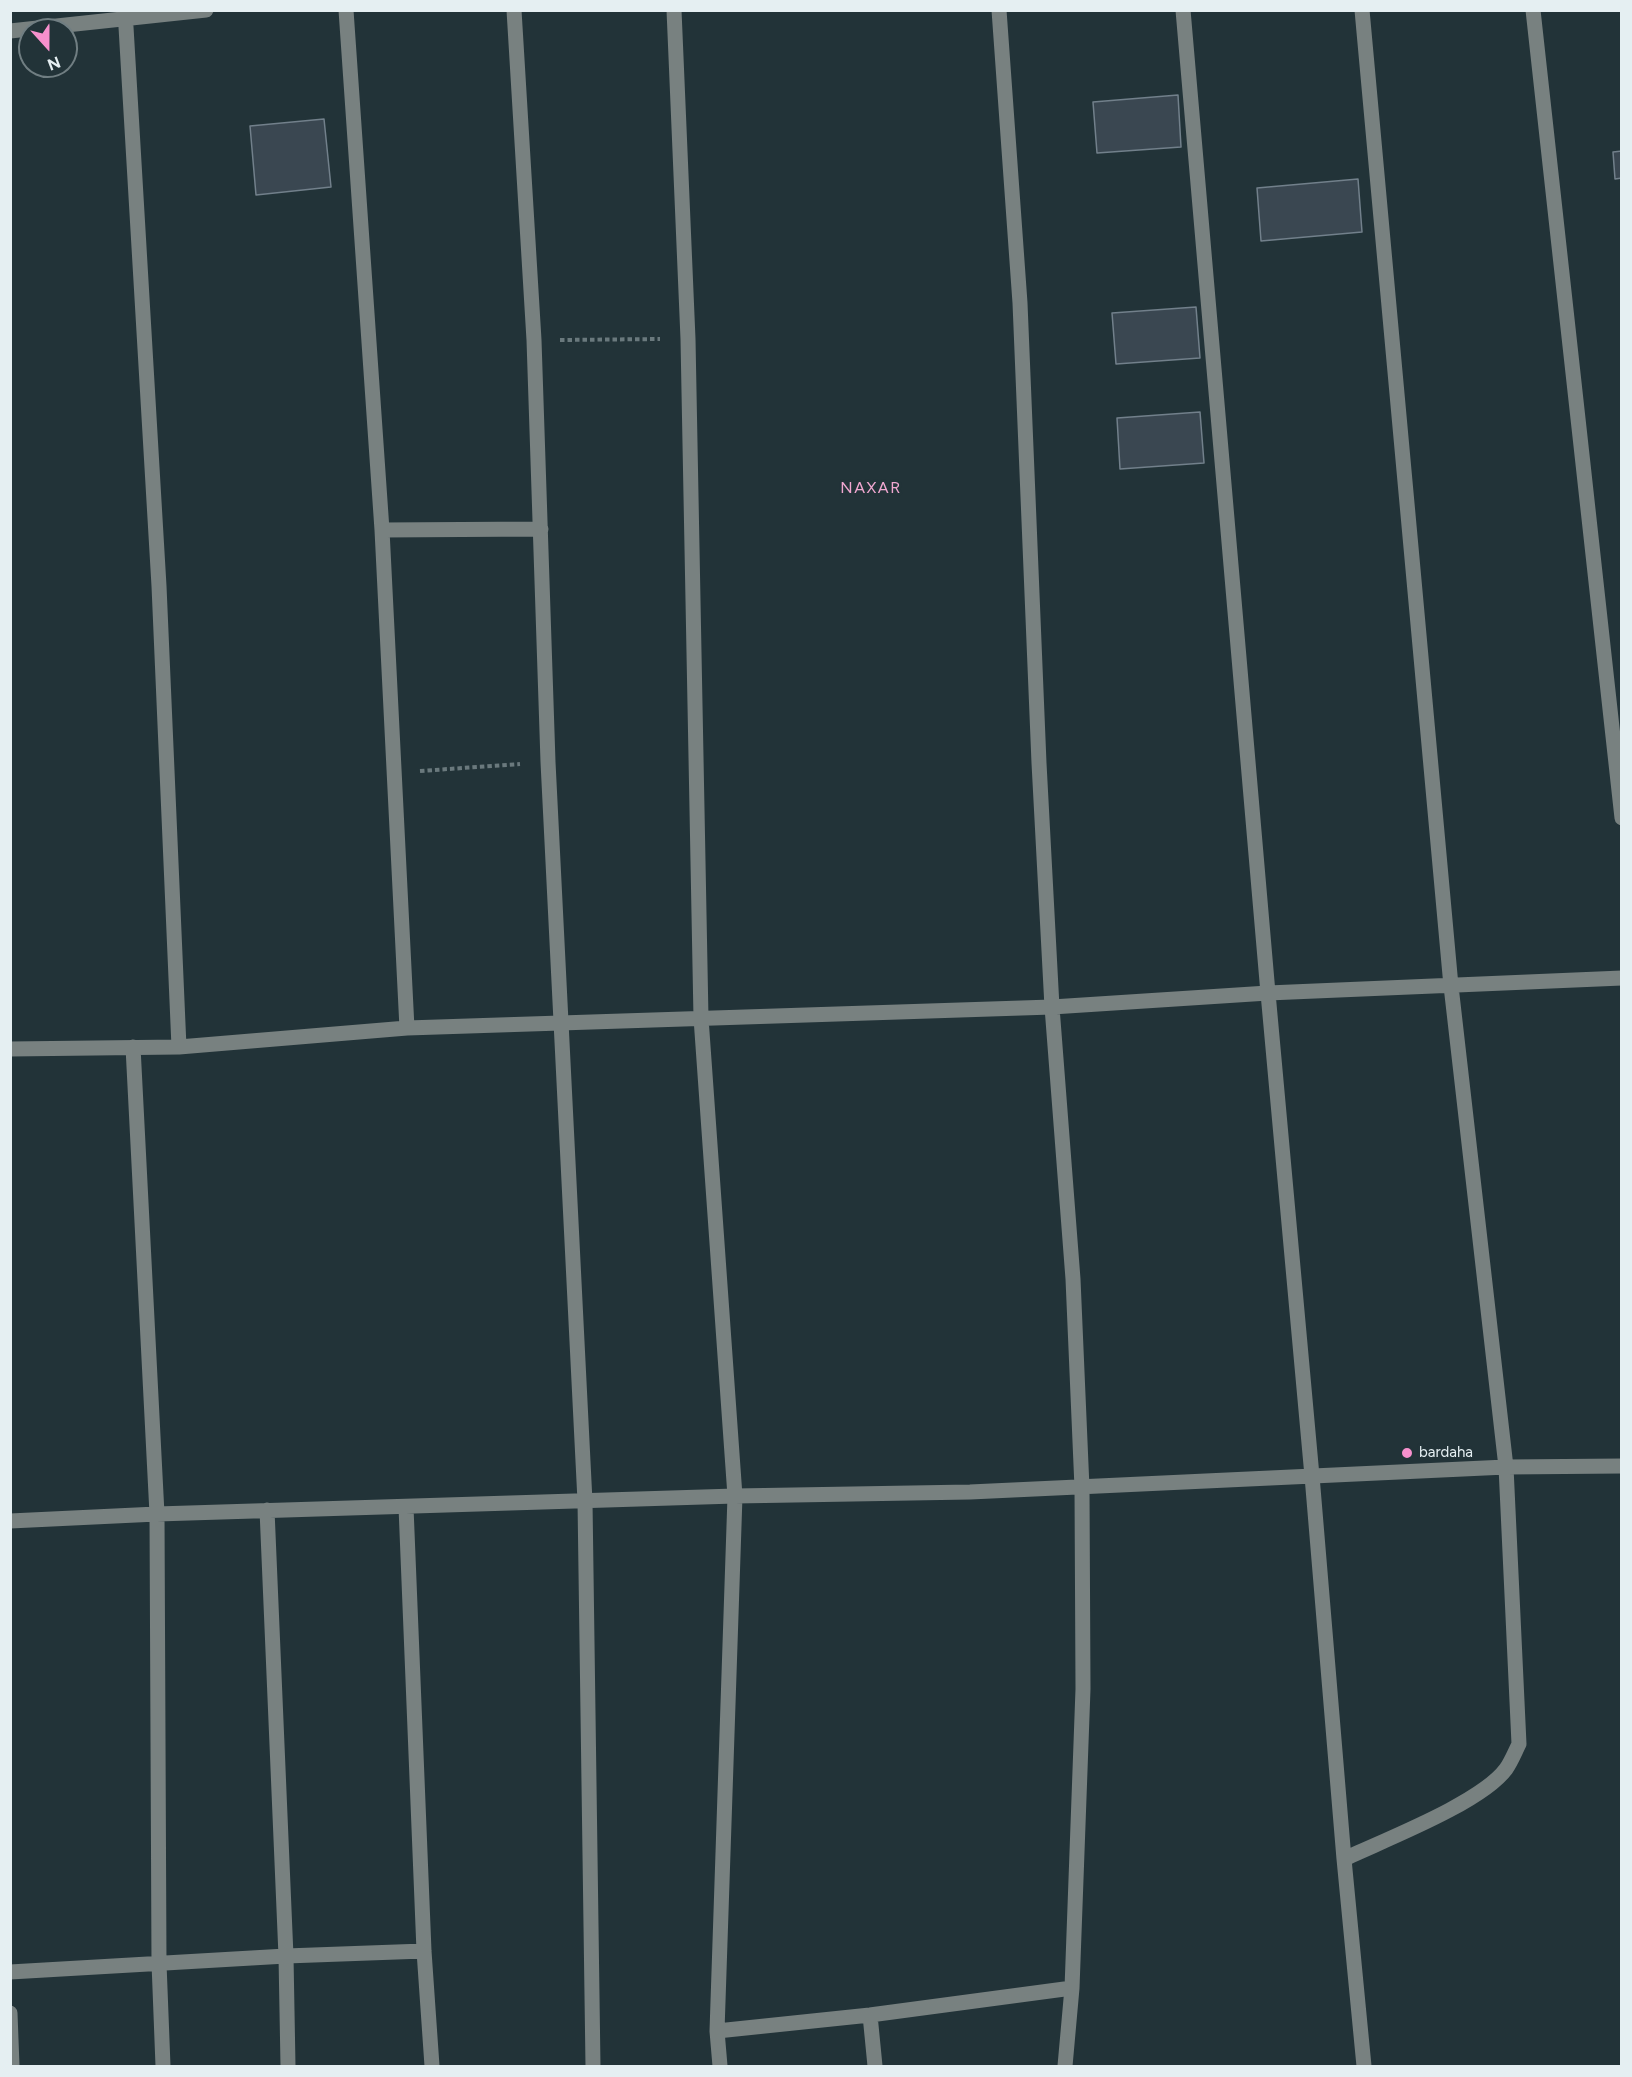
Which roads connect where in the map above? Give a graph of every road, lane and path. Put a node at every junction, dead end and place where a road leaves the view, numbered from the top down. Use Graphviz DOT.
graph roads {
  1 [pos="206,10"];
  2 [pos="346,10"];
  3 [pos="514,10"];
  4 [pos="674,10"];
  5 [pos="999,10"];
  6 [pos="1183,10"];
  7 [pos="1362,10"];
  8 [pos="1533,10"];
  9 [pos="125,15"];
  10 [pos="10,31"];
  11 [pos="688,339"];
  12 [pos="534,340"];
  13 [pos="541,529"];
  14 [pos="382,530"];
  15 [pos="548,762"];
  16 [pos="395,772"];
  17 [pos="1622,818"];
  18 [pos="1622,978"];
  19 [pos="1451,986"];
  20 [pos="1268,993"];
  21 [pos="1052,1007"];
  22 [pos="700,1018"];
  23 [pos="560,1024"];
  24 [pos="407,1028"];
  25 [pos="133,1047"];
  26 [pos="179,1047"];
  27 [pos="10,1049"];
  28 [pos="1622,1466"];
  29 [pos="1506,1467"];
  30 [pos="1312,1476"];
  31 [pos="1082,1488"];
  32 [pos="735,1496"];
  33 [pos="585,1501"];
  34 [pos="406,1507"];
  35 [pos="267,1510"];
  36 [pos="157,1514"];
  37 [pos="10,1521"];
  38 [pos="1344,1859"];
  39 [pos="424,1951"];
  40 [pos="286,1956"];
  41 [pos="159,1963"];
  42 [pos="10,1972"];
  43 [pos="1072,1988"];
  44 [pos="10,2013"];
  45 [pos="870,2015"];
  46 [pos="717,2031"];
  47 [pos="12,2067"];
  48 [pos="163,2067"];
  49 [pos="288,2067"];
  50 [pos="432,2067"];
  51 [pos="593,2067"];
  52 [pos="720,2067"];
  53 [pos="875,2067"];
  54 [pos="1065,2067"];
  55 [pos="1364,2067"];
  1 -- 9 [label="street"];
  2 -- 14 [label="street"];
  3 -- 12 [label="street"];
  4 -- 11 [label="street"];
  5 -- 21 [label="street"];
  6 -- 20 [label="street"];
  7 -- 19 [label="street"];
  8 -- 17 [label="street"];
  9 -- 10 [label="street"];
  9 -- 26 [label="street"];
  11 -- 12 [label="path"];
  11 -- 22 [label="street"];
  12 -- 13 [label="street"];
  13 -- 14 [label="street"];
  13 -- 15 [label="street"];
  14 -- 16 [label="street"];
  15 -- 16 [label="path"];
  15 -- 23 [label="street"];
  16 -- 24 [label="street"];
  18 -- 19 [label="street"];
  19 -- 20 [label="street"];
  19 -- 29 [label="street"];
  20 -- 21 [label="street"];
  20 -- 30 [label="street"];
  21 -- 22 [label="street"];
  21 -- 31 [label="street"];
  22 -- 23 [label="street"];
  22 -- 32 [label="street"];
  23 -- 24 [label="street"];
  23 -- 33 [label="street"];
  24 -- 26 [label="street"];
  25 -- 26 [label="street"];
  25 -- 27 [label="street"];
  25 -- 36 [label="street"];
  28 -- 29 [label="street"];
  29 -- 30 [label="street"];
  29 -- 38 [label="street"];
  30 -- 31 [label="street"];
  30 -- 38 [label="street"];
  31 -- 32 [label="street"];
  31 -- 43 [label="street"];
  32 -- 33 [label="street"];
  32 -- 46 [label="street"];
  33 -- 34 [label="street"];
  33 -- 51 [label="street"];
  34 -- 35 [label="street"];
  34 -- 39 [label="street"];
  35 -- 36 [label="street"];
  35 -- 40 [label="street"];
  36 -- 37 [label="street"];
  36 -- 41 [label="street"];
  38 -- 55 [label="street"];
  39 -- 40 [label="street"];
  39 -- 50 [label="street"];
  40 -- 41 [label="street"];
  40 -- 49 [label="street"];
  41 -- 42 [label="street"];
  41 -- 48 [label="street"];
  43 -- 45 [label="street"];
  43 -- 54 [label="street"];
  44 -- 47 [label="street"];
  45 -- 46 [label="street"];
  45 -- 53 [label="street"];
  46 -- 52 [label="street"];
}
